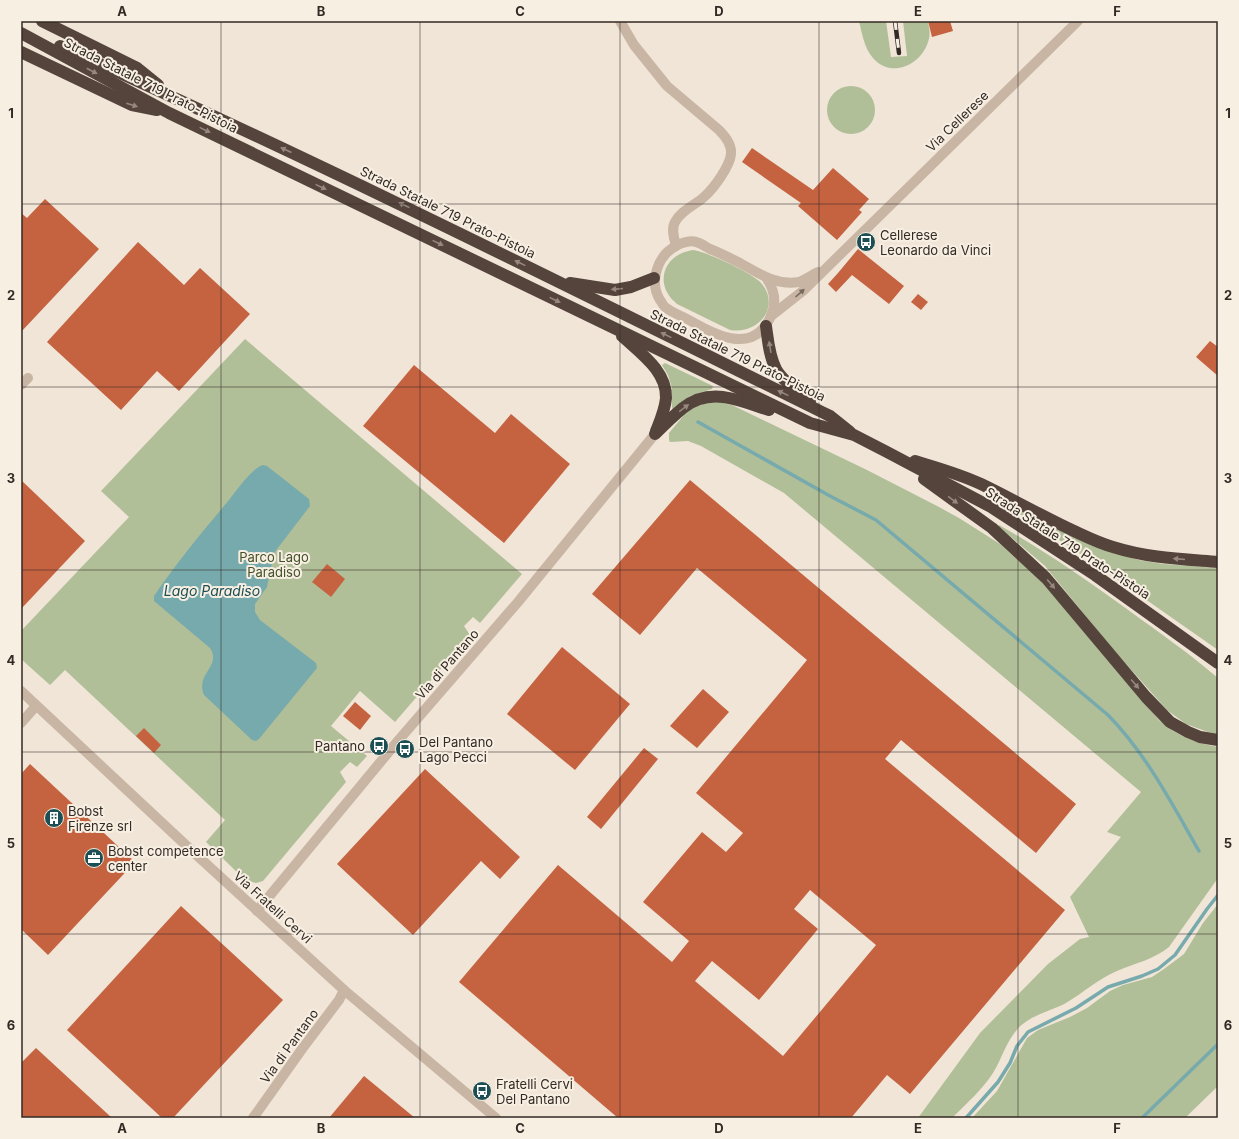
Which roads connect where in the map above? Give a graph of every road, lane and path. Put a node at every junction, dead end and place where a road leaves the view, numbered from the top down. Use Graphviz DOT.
graph roads {
  1 [pos="42,21"];
  2 [pos="620,21"];
  3 [pos="1078,21"];
  4 [pos="21,28"];
  5 [pos="21,33"];
  6 [pos="21,52"];
  7 [pos="170,95"];
  8 [pos="170,113"];
  9 [pos="676,246"];
  10 [pos="827,267"];
  11 [pos="654,278"];
  12 [pos="767,279"];
  13 [pos="555,281"];
  14 [pos="769,321"];
  15 [pos="612,327"];
  16 [pos="830,416"];
  17 [pos="810,423"];
  18 [pos="655,434"];
  19 [pos="854,435"];
  20 [pos="887,452"];
  21 [pos="1218,562"];
  22 [pos="1218,663"];
  23 [pos="21,691"];
  24 [pos="36,706"];
  25 [pos="21,723"];
  26 [pos="1218,740"];
  27 [pos="257,911"];
  28 [pos="344,990"];
  29 [pos="253,1118"];
  30 [pos="496,1118"];
  1 -- 7 [label="highway"];
  2 -- 9 [label="street"];
  3 -- 10 [label="street, Via Cellerese"];
  4 -- 7 [label="highway, Strada Statale 719 Prato-Pistoia"];
  5 -- 8 [label="highway, Strada Statale 719 Prato-Pistoia, one-way"];
  6 -- 8 [label="highway, one-way"];
  13 -- 7 [label="highway, Strada Statale 719 Prato-Pistoia, one-way"];
  8 -- 15 [label="highway, Strada Statale 719 Prato-Pistoia, one-way"];
  9 -- 11 [label="street"];
  9 -- 12 [label="street"];
  10 -- 12 [label="street"];
  14 -- 10 [label="street, one-way"];
  11 -- 13 [label="highway, one-way"];
  11 -- 14 [label="street"];
  12 -- 14 [label="street"];
  16 -- 13 [label="highway, Strada Statale 719 Prato-Pistoia, one-way"];
  16 -- 14 [label="highway, one-way"];
  15 -- 17 [label="highway, Strada Statale 719 Prato-Pistoia"];
  15 -- 18 [label="highway"];
  16 -- 19 [label="highway, Strada Statale 719 Prato-Pistoia"];
  18 -- 17 [label="highway, one-way"];
  17 -- 19 [label="highway, Strada Statale 719 Prato-Pistoia"];
  18 -- 27 [label="street, Via di Pantano"];
  19 -- 20 [label="highway, Strada Statale 719 Prato-Pistoia"];
  21 -- 20 [label="highway, one-way"];
  20 -- 22 [label="highway, Strada Statale 719 Prato-Pistoia"];
  20 -- 26 [label="highway, one-way"];
  23 -- 24 [label="street, Via Fratelli Cervi"];
  24 -- 25 [label="street"];
  24 -- 27 [label="street, Via Fratelli Cervi"];
  27 -- 28 [label="street, Via Fratelli Cervi"];
  28 -- 29 [label="street, Via di Pantano"];
  28 -- 30 [label="street, Via Fratelli Cervi"];
}
